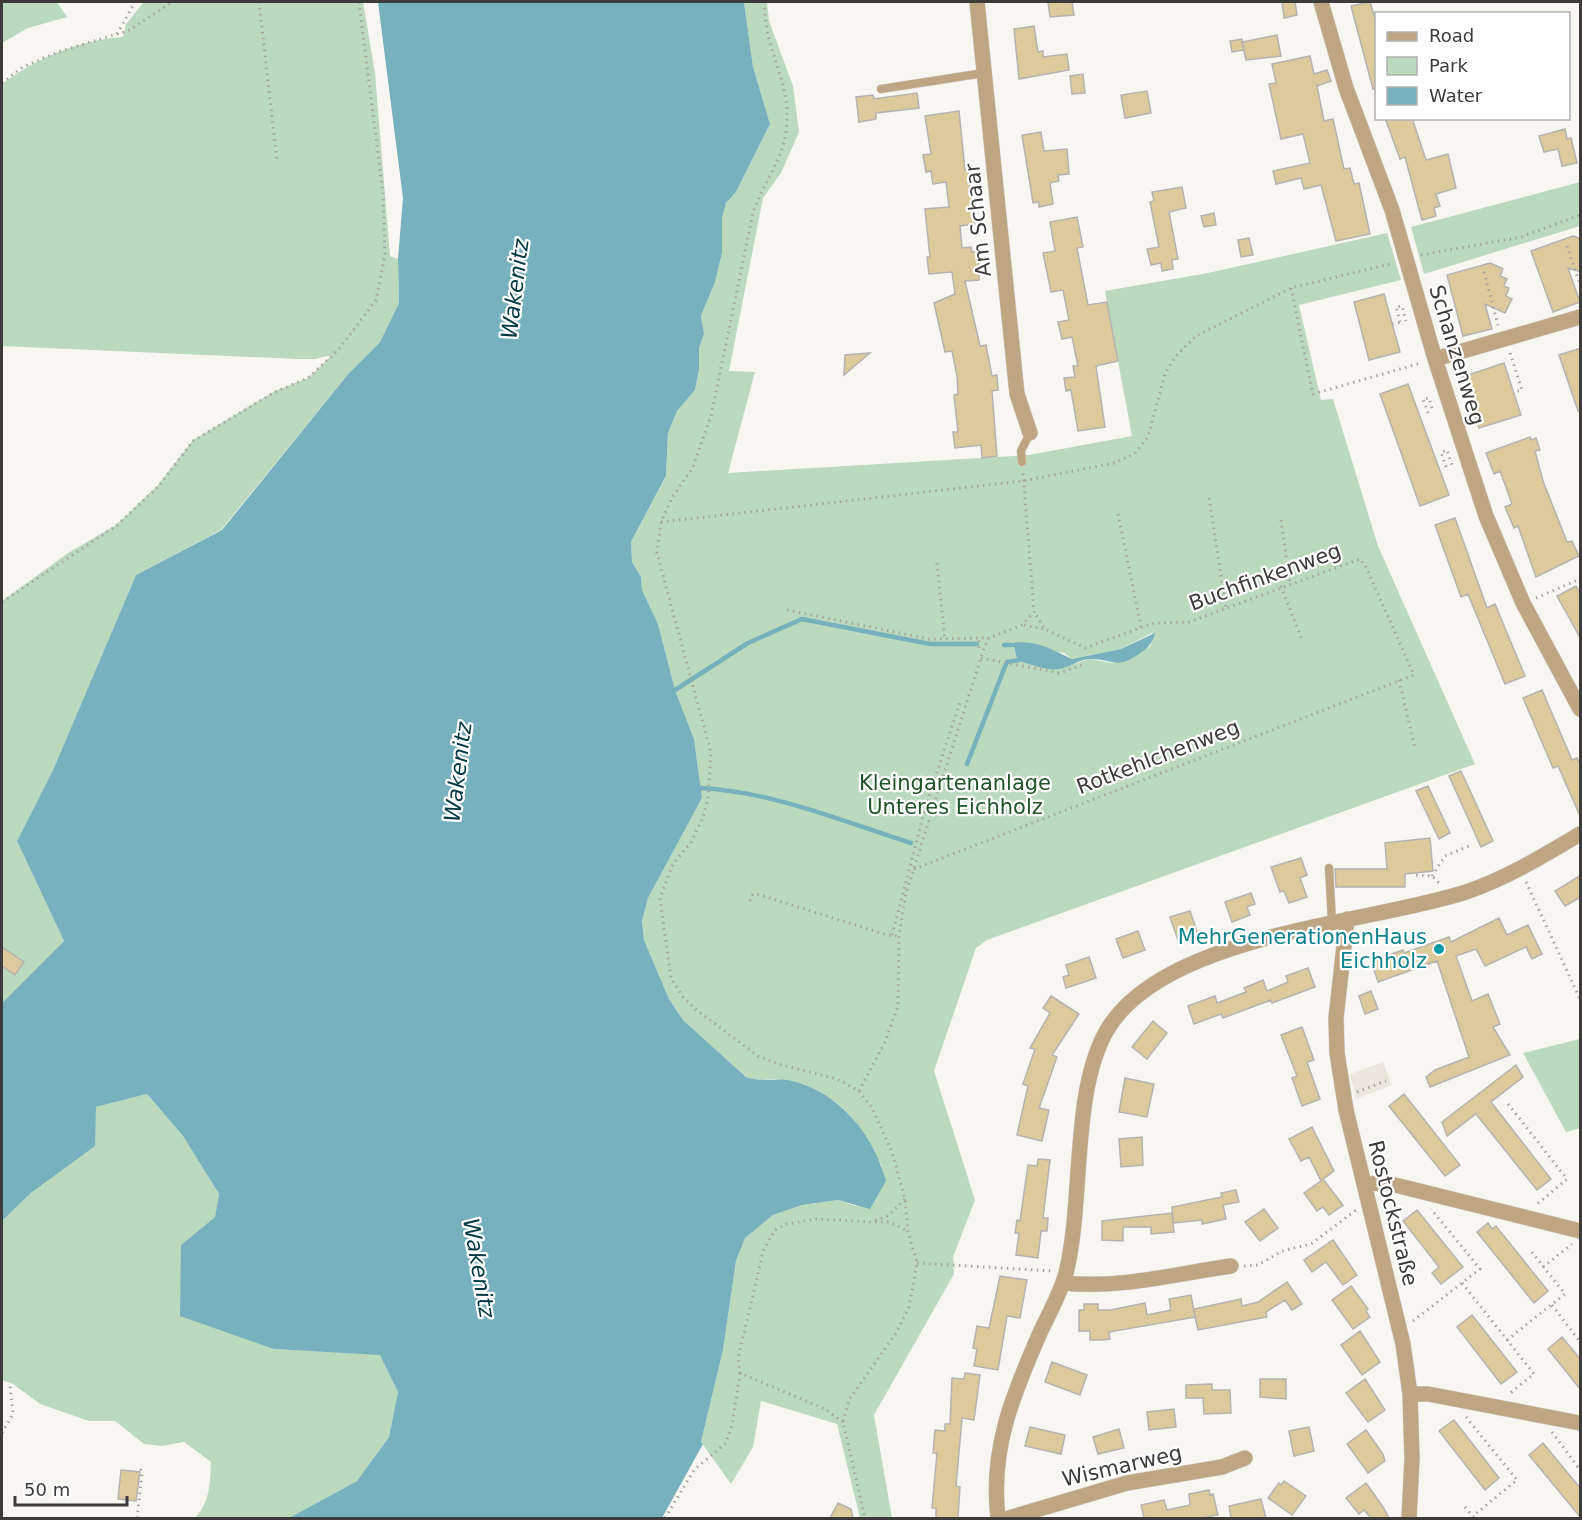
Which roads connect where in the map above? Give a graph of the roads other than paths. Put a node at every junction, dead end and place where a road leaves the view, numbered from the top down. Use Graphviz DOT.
graph roads {
  1 [pos="976,2"];
  2 [pos="1321,2"];
  3 [pos="984,73"];
  4 [pos="881,89"];
  5 [pos="1581,316"];
  6 [pos="1435,359"];
  7 [pos="1030,433"];
  8 [pos="1022,462"];
  9 [pos="1581,709"];
  10 [pos="1581,834"];
  11 [pos="1329,867"];
  12 [pos="1339,920"];
  13 [pos="1365,1184"];
  14 [pos="1577,1237"];
  15 [pos="1231,1266"];
  16 [pos="1064,1278"];
  17 [pos="1410,1394"];
  18 [pos="1581,1423"];
  19 [pos="1245,1458"];
  20 [pos="998,1518"];
  21 [pos="1009,1518"];
  22 [pos="1409,1518"];
  1 -- 3 [label="street, Am Schaar"];
  2 -- 6 [label="street, Schanzenweg"];
  3 -- 4 [label="lane"];
  3 -- 7 [label="street, Am Schaar"];
  5 -- 6 [label="street"];
  6 -- 9 [label="street, Schanzenweg"];
  7 -- 8 [label="lane"];
  10 -- 12 [label="street"];
  11 -- 12 [label="lane"];
  12 -- 13 [label="street, Rostockstraße"];
  12 -- 16 [label="street"];
  13 -- 14 [label="street"];
  13 -- 17 [label="street, Rostockstraße"];
  15 -- 16 [label="street"];
  16 -- 20 [label="street"];
  17 -- 18 [label="street"];
  17 -- 22 [label="street, Rostockstraße"];
  19 -- 21 [label="street, Wismarweg"];
}
